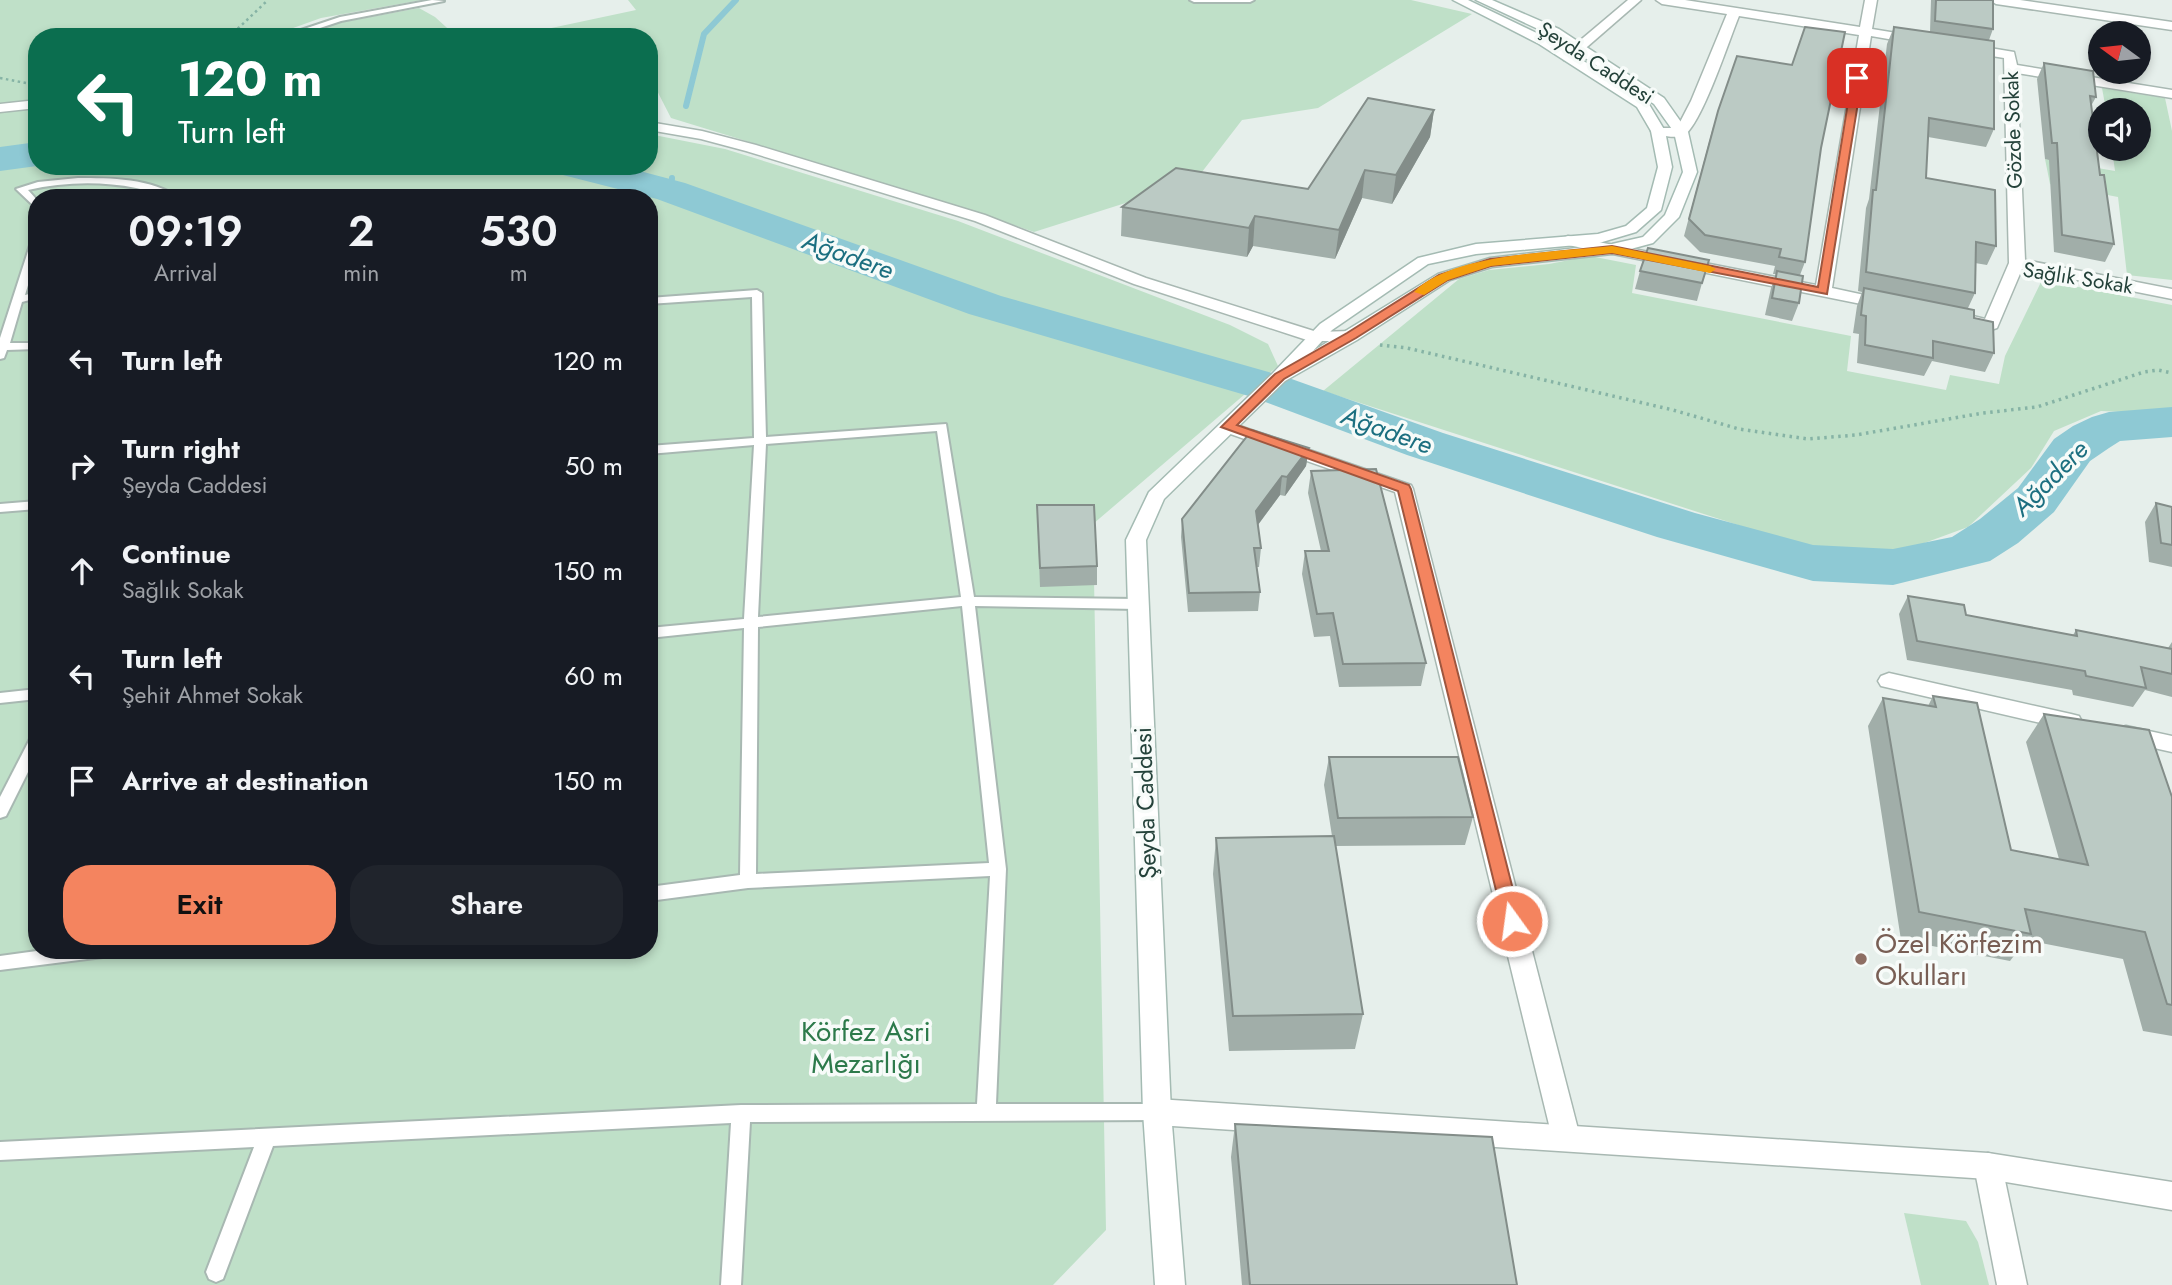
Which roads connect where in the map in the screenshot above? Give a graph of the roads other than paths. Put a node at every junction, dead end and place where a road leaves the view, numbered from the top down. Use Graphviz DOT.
graph roads {
  1 [pos="1194,0"];
  2 [pos="1250,0"];
  3 [pos="1459,0"];
  4 [pos="1482,0"];
  5 [pos="1634,0"];
  6 [pos="1662,0"];
  7 [pos="1871,0"];
  8 [pos="1996,0"];
  9 [pos="440,1"];
  10 [pos="1734,12"];
  11 [pos="2172,26"];
  12 [pos="312,28"];
  13 [pos="1864,32"];
  14 [pos="1931,42"];
  15 [pos="1957,46"];
  16 [pos="1573,52"];
  17 [pos="2011,68"];
  18 [pos="2172,94"];
  19 [pos="28,105"];
  20 [pos="0,108"];
  21 [pos="658,128"];
  22 [pos="1658,131"];
  23 [pos="1681,132"];
  24 [pos="150,189"];
  25 [pos="28,196"];
  26 [pos="1569,241"];
  27 [pos="1612,249"];
  28 [pos="2017,264"];
  29 [pos="28,268"];
  30 [pos="1823,292"];
  31 [pos="2172,294"];
  32 [pos="28,297"];
  33 [pos="18,300"];
  34 [pos="658,300"];
  35 [pos="1900,307"];
  36 [pos="1952,317"];
  37 [pos="1316,337"];
  38 [pos="1345,339"];
  39 [pos="28,347"];
  40 [pos="2,350"];
  41 [pos="1279,377"];
  42 [pos="1228,427"];
  43 [pos="760,441"];
  44 [pos="658,449"];
  45 [pos="28,506"];
  46 [pos="0,509"];
  47 [pos="968,601"];
  48 [pos="1137,604"];
  49 [pos="751,623"];
  50 [pos="658,632"];
  51 [pos="1889,681"];
  52 [pos="28,695"];
  53 [pos="0,698"];
  54 [pos="2172,744"];
  55 [pos="28,757"];
  56 [pos="0,812"];
  57 [pos="998,869"];
  58 [pos="748,881"];
  59 [pos="658,893"];
  60 [pos="32,959"];
  61 [pos="0,963"];
  62 [pos="1157,1111"];
  63 [pos="986,1113"];
  64 [pos="741,1114"];
  65 [pos="1566,1137"];
  66 [pos="267,1138"];
  67 [pos="0,1151"];
  68 [pos="1987,1166"];
  69 [pos="2172,1196"];
  70 [pos="216,1272"];
  71 [pos="731,1285"];
  72 [pos="1170,1285"];
  73 [pos="2012,1285"];
  1 -- 2 [label="lane"];
  3 -- 16 [label="street, Şeyda Caddesi"];
  4 -- 16 [label="street, Şeyda Caddesi"];
  5 -- 16 [label="street"];
  6 -- 10 [label="street"];
  7 -- 13 [label="street"];
  8 -- 11 [label="street"];
  9 -- 12 [label="lane"];
  10 -- 13 [label="street"];
  10 -- 23 [label="street"];
  13 -- 14 [label="street"];
  13 -- 30 [label="street"];
  15 -- 17 [label="street, Gözde Sokak"];
  16 -- 22 [label="street, Şeyda Caddesi"];
  16 -- 23 [label="street, Şeyda Caddesi"];
  17 -- 18 [label="street"];
  17 -- 28 [label="street, Gözde Sokak"];
  19 -- 20 [label="street"];
  21 -- 37 [label="street"];
  22 -- 23 [label="street"];
  22 -- 26 [label="street, Şeyda Caddesi"];
  23 -- 27 [label="street, Şeyda Caddesi"];
  24 -- 25 [label="lane"];
  26 -- 27 [label="street"];
  26 -- 37 [label="street, Şeyda Caddesi"];
  27 -- 30 [label="street"];
  27 -- 38 [label="street, Şeyda Caddesi"];
  28 -- 31 [label="street, Sağlık Sokak"];
  28 -- 36 [label="street, Sağlık Sokak"];
  29 -- 33 [label="lane"];
  30 -- 35 [label="street"];
  32 -- 33 [label="lane"];
  33 -- 40 [label="lane"];
  34 -- 43 [label="lane"];
  37 -- 38 [label="street"];
  37 -- 41 [label="street, Şeyda Caddesi"];
  38 -- 41 [label="street, Şeyda Caddesi"];
  39 -- 40 [label="lane"];
  41 -- 42 [label="street, Şeyda Caddesi"];
  42 -- 48 [label="street, Şeyda Caddesi"];
  42 -- 65 [label="street"];
  43 -- 44 [label="lane"];
  43 -- 47 [label="lane"];
  43 -- 49 [label="lane"];
  45 -- 46 [label="lane"];
  47 -- 48 [label="lane"];
  47 -- 49 [label="lane"];
  47 -- 57 [label="lane"];
  48 -- 62 [label="street, Şeyda Caddesi"];
  49 -- 50 [label="lane"];
  49 -- 58 [label="lane"];
  51 -- 54 [label="street"];
  52 -- 53 [label="lane"];
  55 -- 56 [label="lane"];
  57 -- 58 [label="lane"];
  57 -- 63 [label="lane"];
  58 -- 59 [label="lane"];
  60 -- 61 [label="lane"];
  62 -- 63 [label="lane"];
  62 -- 65 [label="street"];
  62 -- 72 [label="street, Şeyda Caddesi"];
  63 -- 64 [label="lane"];
  64 -- 66 [label="lane"];
  64 -- 71 [label="lane"];
  65 -- 68 [label="street"];
  66 -- 67 [label="lane"];
  66 -- 70 [label="lane"];
  68 -- 69 [label="street"];
  68 -- 73 [label="street"];
}
